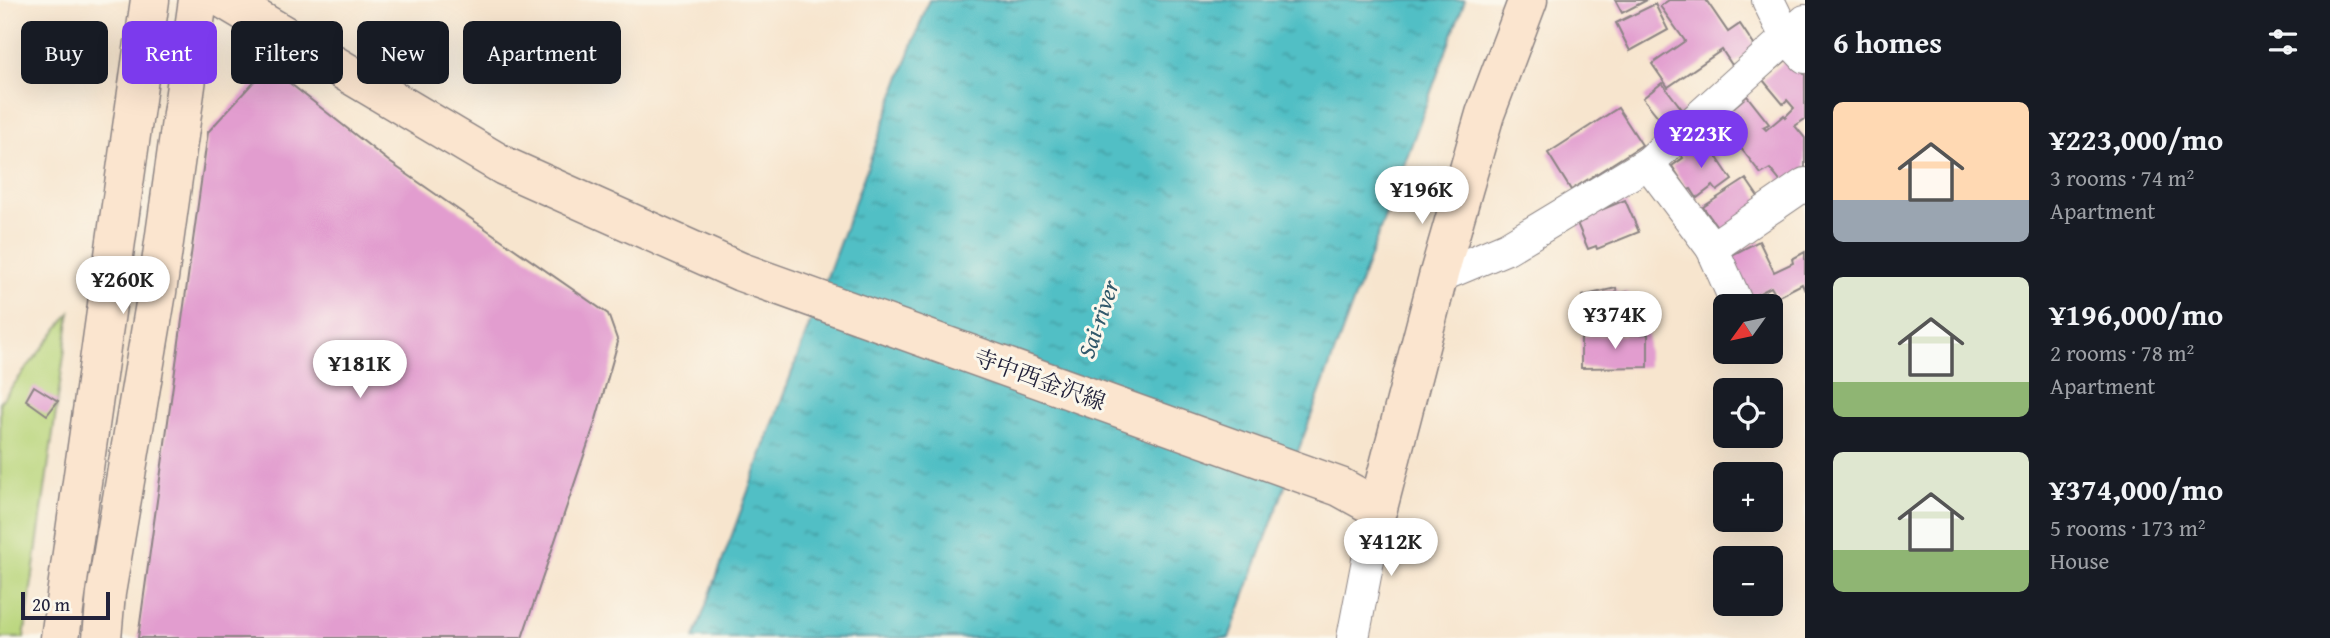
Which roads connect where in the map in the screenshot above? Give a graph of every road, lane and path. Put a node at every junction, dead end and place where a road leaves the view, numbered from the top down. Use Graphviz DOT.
graph roads {
  1 [pos="150,0"];
  2 [pos="198,0"];
  3 [pos="225,0"];
  4 [pos="1528,0"];
  5 [pos="1768,0"];
  6 [pos="1799,38"];
  7 [pos="1648,163"];
  8 [pos="1805,184"];
  9 [pos="1712,248"];
  10 [pos="1438,277"];
  11 [pos="1733,294"];
  12 [pos="1378,508"];
  13 [pos="60,638"];
  14 [pos="102,638"];
  15 [pos="1353,638"];
  1 -- 13 [label="main road"];
  2 -- 14 [label="main road"];
  3 -- 12 [label="main road, 寺中西金沢線"];
  4 -- 10 [label="main road"];
  5 -- 6 [label="street"];
  6 -- 7 [label="street"];
  7 -- 9 [label="street"];
  7 -- 10 [label="street"];
  8 -- 9 [label="street"];
  9 -- 11 [label="street"];
  10 -- 12 [label="main road"];
  12 -- 15 [label="street"];
}
